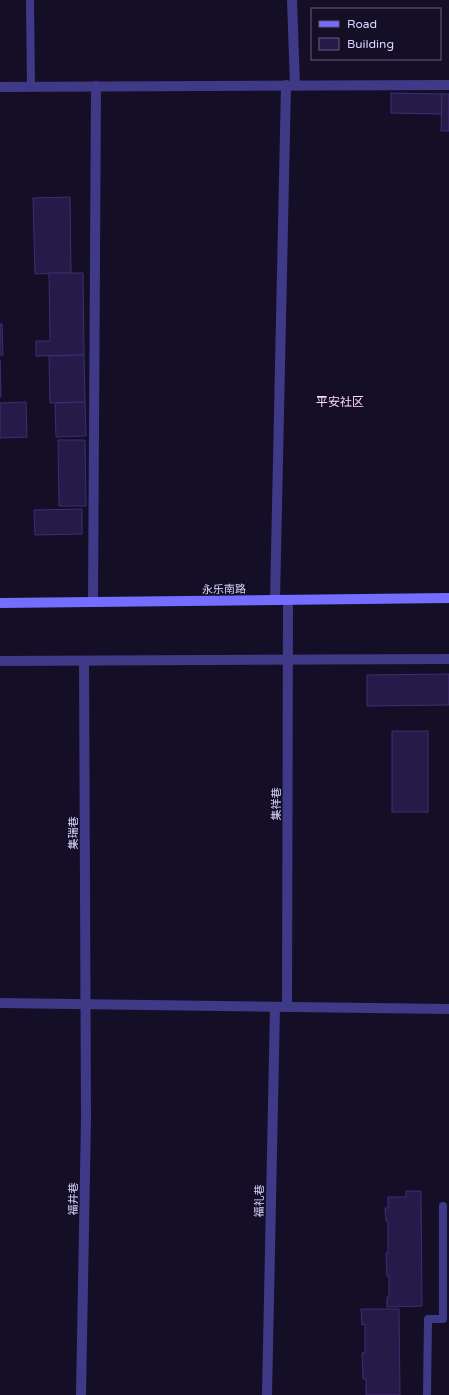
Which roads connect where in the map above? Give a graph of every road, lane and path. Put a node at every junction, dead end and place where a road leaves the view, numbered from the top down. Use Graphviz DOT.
graph roads {
  1 [pos="30,0"];
  2 [pos="292,0"];
  3 [pos="290,85"];
  4 [pos="449,85"];
  5 [pos="31,86"];
  6 [pos="96,86"];
  7 [pos="0,87"];
  8 [pos="449,598"];
  9 [pos="275,600"];
  10 [pos="288,600"];
  11 [pos="93,602"];
  12 [pos="0,603"];
  13 [pos="449,659"];
  14 [pos="288,660"];
  15 [pos="84,661"];
  16 [pos="0,662"];
  17 [pos="0,1003"];
  18 [pos="86,1004"];
  19 [pos="276,1007"];
  20 [pos="287,1007"];
  21 [pos="449,1009"];
  22 [pos="443,1206"];
  23 [pos="81,1395"];
  24 [pos="267,1395"];
  25 [pos="427,1395"];
  1 -- 5 [label="lane"];
  2 -- 3 [label="street"];
  3 -- 4 [label="street"];
  3 -- 6 [label="street"];
  3 -- 9 [label="street"];
  5 -- 6 [label="street"];
  5 -- 7 [label="street"];
  6 -- 11 [label="street"];
  8 -- 10 [label="main road, 永乐南路"];
  9 -- 10 [label="main road, 永乐南路"];
  9 -- 11 [label="main road, 永乐南路"];
  10 -- 14 [label="street, 集祥巷"];
  11 -- 12 [label="main road, 永乐南路"];
  13 -- 14 [label="street"];
  14 -- 15 [label="street"];
  14 -- 20 [label="street, 集祥巷"];
  15 -- 16 [label="street"];
  15 -- 18 [label="street, 集瑞巷"];
  17 -- 18 [label="street"];
  18 -- 19 [label="street"];
  18 -- 23 [label="street, 福井巷"];
  19 -- 20 [label="street"];
  19 -- 24 [label="street, 福礼巷"];
  20 -- 21 [label="street"];
  22 -- 25 [label="lane"];
}
